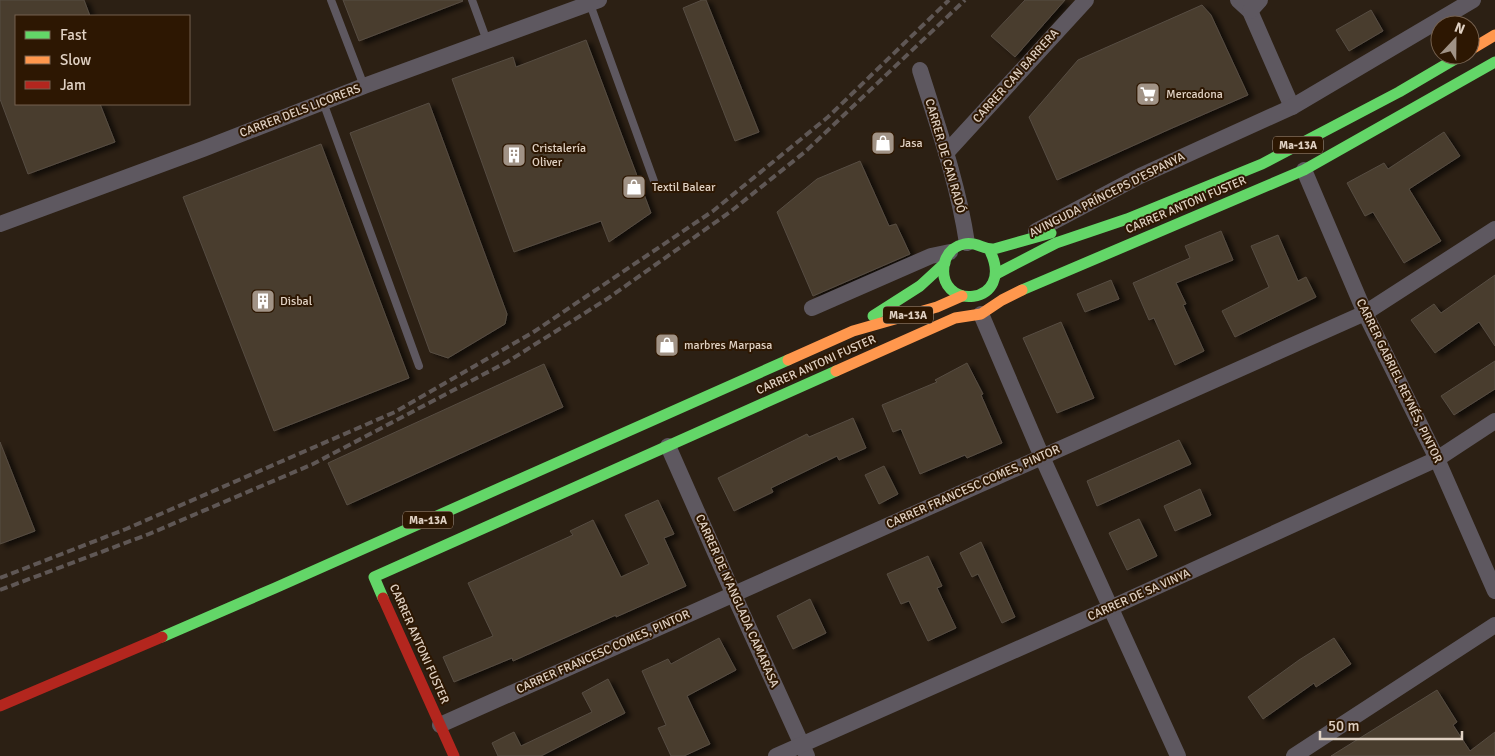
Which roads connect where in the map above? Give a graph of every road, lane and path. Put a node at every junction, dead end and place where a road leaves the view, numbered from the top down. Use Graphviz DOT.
graph roads {
  1 [pos="331,0"];
  2 [pos="472,0"];
  3 [pos="1086,0"];
  4 [pos="1473,0"];
  5 [pos="595,2"];
  6 [pos="1249,4"];
  7 [pos="1495,35"];
  8 [pos="487,42"];
  9 [pos="1480,44"];
  10 [pos="1495,62"];
  11 [pos="1445,65"];
  12 [pos="920,70"];
  13 [pos="364,86"];
  14 [pos="323,102"];
  15 [pos="1292,107"];
  16 [pos="946,153"];
  17 [pos="1304,170"];
  18 [pos="654,181"];
  19 [pos="1127,219"];
  20 [pos="0,224"];
  21 [pos="1495,230"];
  22 [pos="966,243"];
  23 [pos="996,248"];
  24 [pos="947,258"];
  25 [pos="996,274"];
  26 [pos="962,296"];
  27 [pos="812,308"];
  28 [pos="1365,313"];
  29 [pos="981,314"];
  30 [pos="853,331"];
  31 [pos="419,366"];
  32 [pos="1495,421"];
  33 [pos="668,446"];
  34 [pos="1042,457"];
  35 [pos="1437,459"];
  36 [pos="1495,591"];
  37 [pos="733,593"];
  38 [pos="1110,608"];
  39 [pos="1495,625"];
  40 [pos="0,706"];
  41 [pos="440,725"];
  42 [pos="804,750"];
  43 [pos="454,756"];
  44 [pos="776,756"];
  45 [pos="1178,756"];
  46 [pos="1294,756"];
  1 -- 13 [label="lane"];
  2 -- 8 [label="lane"];
  3 -- 16 [label="street, CARRER CAN BARRERA"];
  4 -- 15 [label="street, AVINGUDA PRÍNCEPS D'ESPANYA"];
  5 -- 8 [label="street, CARRER DELS LICORERS"];
  5 -- 18 [label="lane"];
  6 -- 15 [label="street"];
  7 -- 9 [label="main road"];
  8 -- 13 [label="street, CARRER DELS LICORERS"];
  10 -- 17 [label="main road, CARRER ANTONI FUSTER"];
  11 -- 19 [label="main road, Ma-13A"];
  12 -- 16 [label="street, CARRER DE CAN RADÓ"];
  13 -- 14 [label="street, CARRER DELS LICORERS"];
  14 -- 20 [label="street, CARRER DELS LICORERS"];
  14 -- 31 [label="lane"];
  15 -- 23 [label="street, AVINGUDA PRÍNCEPS D'ESPANYA"];
  16 -- 22 [label="street, CARRER DE CAN RADÓ"];
  17 -- 28 [label="street, CARRER GABRIEL REYNÉS, PINTOR"];
  17 -- 29 [label="main road, CARRER ANTONI FUSTER"];
  19 -- 23 [label="main road, Ma-13A"];
  19 -- 25 [label="main road, Ma-13A"];
  21 -- 28 [label="street, CARRER FRANCESC COMES, PINTOR"];
  22 -- 23 [label="main road"];
  22 -- 24 [label="main road, Ma-13A"];
  23 -- 25 [label="main road"];
  24 -- 26 [label="main road"];
  24 -- 27 [label="street"];
  24 -- 30 [label="main road, Ma-13A"];
  25 -- 26 [label="main road, Ma-13A"];
  26 -- 30 [label="main road, Ma-13A"];
  28 -- 34 [label="street, CARRER FRANCESC COMES, PINTOR"];
  28 -- 35 [label="street, CARRER GABRIEL REYNÉS, PINTOR"];
  29 -- 33 [label="main road, CARRER ANTONI FUSTER"];
  29 -- 34 [label="street"];
  30 -- 40 [label="main road, Ma-13A"];
  32 -- 35 [label="street, CARRER DE SA VINYA"];
  33 -- 37 [label="street, CARRER DE N'ANGLADA CAMARASA"];
  33 -- 41 [label="main road, CARRER ANTONI FUSTER"];
  34 -- 37 [label="street, CARRER FRANCESC COMES, PINTOR"];
  34 -- 38 [label="street"];
  35 -- 36 [label="street, CARRER GABRIEL REYNÉS, PINTOR"];
  35 -- 38 [label="street, CARRER DE SA VINYA"];
  37 -- 41 [label="street, CARRER FRANCESC COMES, PINTOR"];
  37 -- 42 [label="street, CARRER DE N'ANGLADA CAMARASA"];
  38 -- 42 [label="street, CARRER DE SA VINYA"];
  38 -- 45 [label="street"];
  39 -- 46 [label="street"];
  41 -- 43 [label="main road, CARRER ANTONI FUSTER"];
  42 -- 44 [label="street, CARRER DE SA VINYA"];
}
